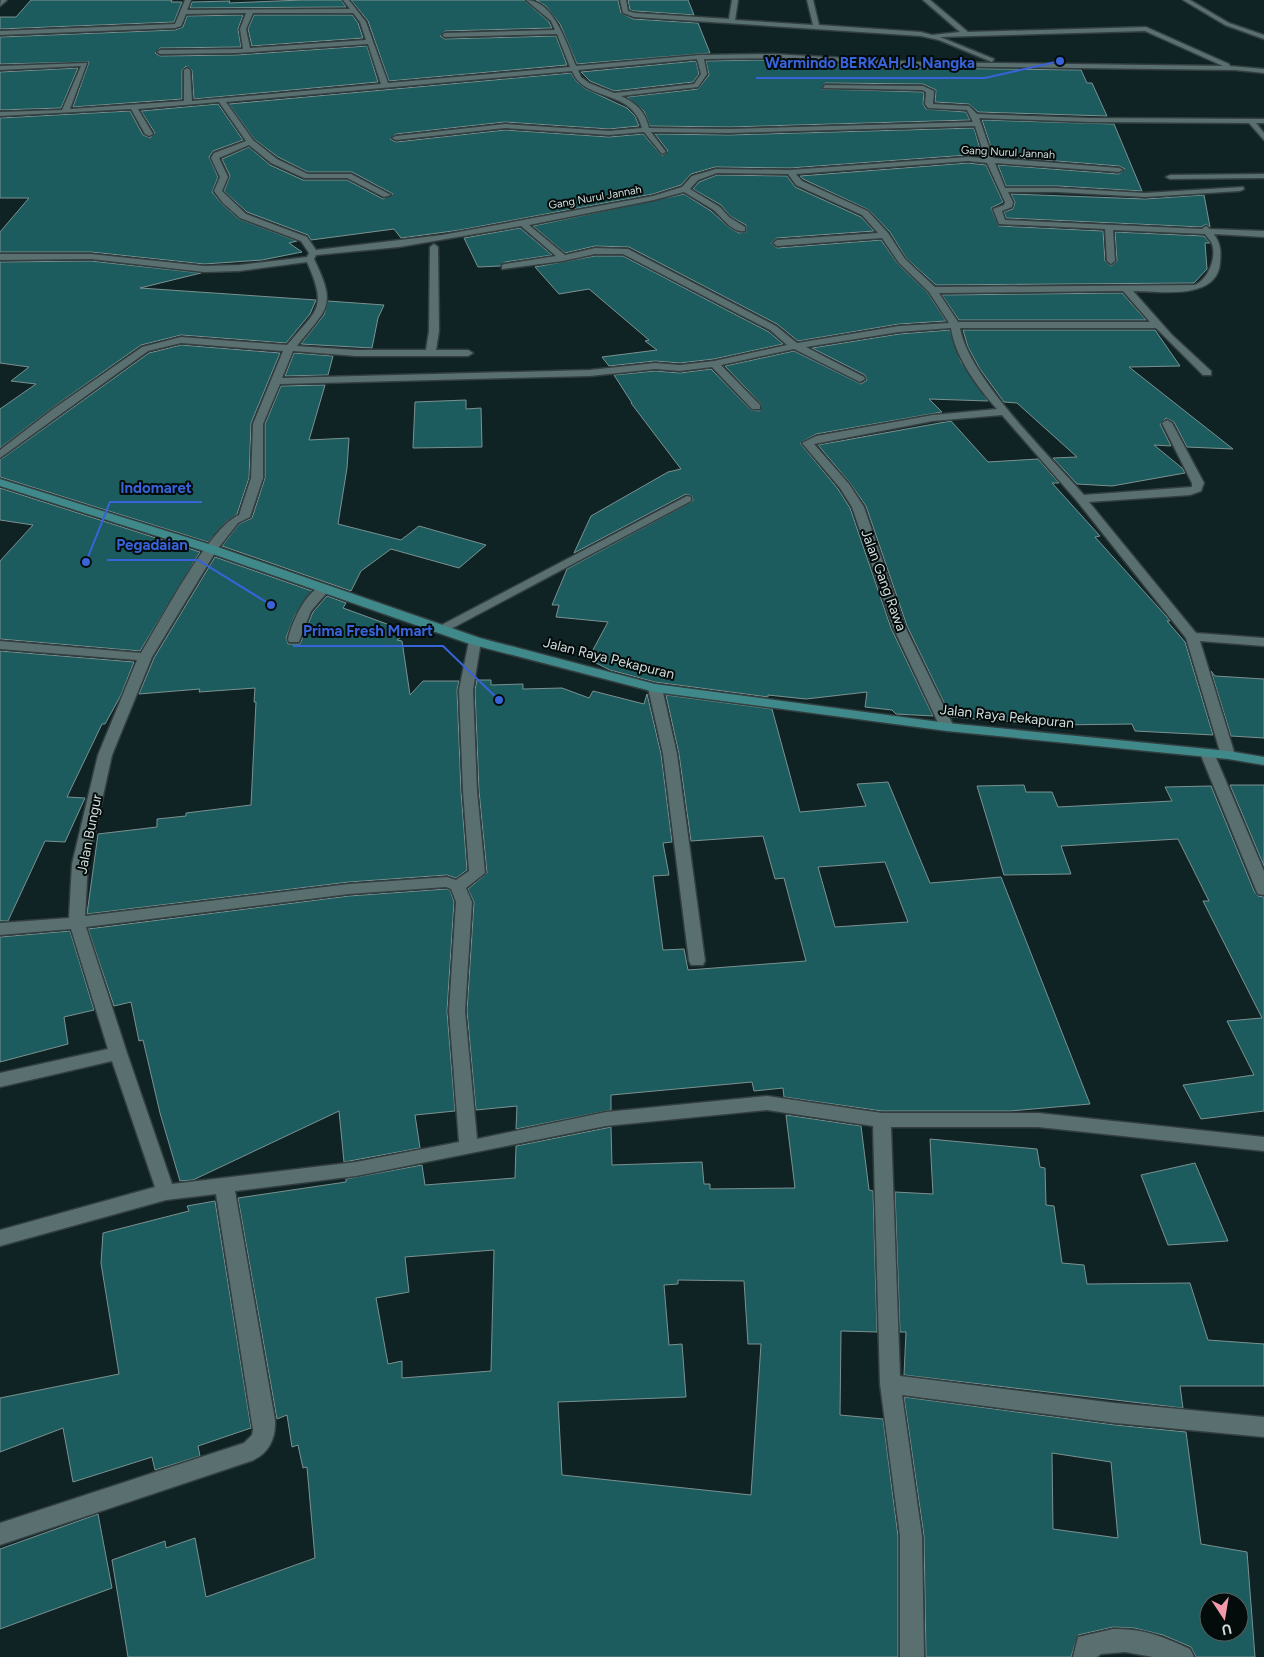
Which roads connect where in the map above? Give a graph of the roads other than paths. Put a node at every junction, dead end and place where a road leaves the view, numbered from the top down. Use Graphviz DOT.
graph roads {
  1 [pos="4,0"];
  2 [pos="188,0"];
  3 [pos="346,0"];
  4 [pos="529,0"];
  5 [pos="623,0"];
  6 [pos="736,0"];
  7 [pos="810,0"];
  8 [pos="926,0"];
  9 [pos="1186,0"];
  10 [pos="0,4"];
  11 [pos="354,11"];
  12 [pos="182,12"];
  13 [pos="250,12"];
  14 [pos="732,21"];
  15 [pos="816,26"];
  16 [pos="558,32"];
  17 [pos="0,33"];
  18 [pos="966,34"];
  19 [pos="445,35"];
  20 [pos="929,36"];
  21 [pos="1264,38"];
  22 [pos="369,42"];
  23 [pos="247,50"];
  24 [pos="160,52"];
  25 [pos="700,57"];
  26 [pos="916,64"];
  27 [pos="1003,64"];
  28 [pos="573,67"];
  29 [pos="0,68"];
  30 [pos="1235,68"];
  31 [pos="187,70"];
  32 [pos="1264,71"];
  33 [pos="913,72"];
  34 [pos="910,80"];
  35 [pos="385,84"];
  36 [pos="825,88"];
  37 [pos="907,88"];
  38 [pos="617,94"];
  39 [pos="221,100"];
  40 [pos="188,103"];
  41 [pos="132,107"];
  42 [pos="65,112"];
  43 [pos="0,114"];
  44 [pos="976,120"];
  45 [pos="1250,120"];
  46 [pos="1264,121"];
  47 [pos="646,130"];
  48 [pos="149,134"];
  49 [pos="396,138"];
  50 [pos="1264,138"];
  51 [pos="250,142"];
  52 [pos="662,152"];
  53 [pos="991,160"];
  54 [pos="1119,170"];
  55 [pos="790,172"];
  56 [pos="1264,176"];
  57 [pos="1170,177"];
  58 [pos="685,189"];
  59 [pos="1240,189"];
  60 [pos="1002,190"];
  61 [pos="387,195"];
  62 [pos="521,222"];
  63 [pos="1109,226"];
  64 [pos="742,229"];
  65 [pos="1206,230"];
  66 [pos="1264,234"];
  67 [pos="885,235"];
  68 [pos="777,244"];
  69 [pos="434,247"];
  70 [pos="312,256"];
  71 [pos="0,257"];
  72 [pos="563,258"];
  73 [pos="1111,260"];
  74 [pos="505,267"];
  75 [pos="1124,287"];
  76 [pos="933,290"];
  77 [pos="954,325"];
  78 [pos="1158,325"];
  79 [pos="795,346"];
  80 [pos="289,349"];
  81 [pos="432,353"];
  82 [pos="468,353"];
  83 [pos="714,364"];
  84 [pos="1207,372"];
  85 [pos="860,379"];
  86 [pos="274,381"];
  87 [pos="756,407"];
  88 [pos="1003,412"];
  89 [pos="1167,423"];
  90 [pos="0,455"];
  91 [pos="0,482"];
  92 [pos="687,499"];
  93 [pos="1081,499"];
  94 [pos="210,549"];
  95 [pos="324,589"];
  96 [pos="440,629"];
  97 [pos="1192,637"];
  98 [pos="294,639"];
  99 [pos="475,641"];
  100 [pos="1264,642"];
  101 [pos="0,645"];
  102 [pos="145,657"];
  103 [pos="655,688"];
  104 [pos="947,727"];
  105 [pos="1207,753"];
  106 [pos="1228,755"];
  107 [pos="1264,760"];
  108 [pos="458,886"];
  109 [pos="1264,890"];
  110 [pos="77,923"];
  111 [pos="0,930"];
  112 [pos="697,961"];
  113 [pos="118,1052"];
  114 [pos="0,1080"];
  115 [pos="882,1120"];
  116 [pos="1264,1144"];
  117 [pos="470,1148"];
  118 [pos="224,1184"];
  119 [pos="166,1192"];
  120 [pos="0,1238"];
  121 [pos="890,1384"];
  122 [pos="1264,1427"];
  123 [pos="0,1534"];
  124 [pos="912,1657"];
  125 [pos="1085,1657"];
  126 [pos="1182,1657"];
  1 -- 10 [label="street"];
  2 -- 12 [label="street"];
  3 -- 11 [label="street"];
  4 -- 16 [label="street"];
  5 -- 14 [label="street"];
  6 -- 14 [label="street"];
  7 -- 15 [label="street"];
  8 -- 18 [label="street"];
  9 -- 21 [label="street"];
  11 -- 13 [label="street"];
  11 -- 22 [label="street"];
  12 -- 13 [label="street"];
  12 -- 17 [label="street"];
  13 -- 23 [label="street"];
  14 -- 15 [label="street"];
  15 -- 20 [label="street"];
  16 -- 19 [label="street"];
  16 -- 28 [label="street"];
  18 -- 20 [label="street"];
  18 -- 30 [label="street"];
  20 -- 27 [label="street"];
  22 -- 23 [label="street"];
  22 -- 35 [label="street"];
  23 -- 24 [label="street"];
  25 -- 26 [label="street"];
  25 -- 28 [label="street"];
  25 -- 38 [label="street"];
  26 -- 27 [label="street"];
  26 -- 33 [label="street"];
  27 -- 30 [label="street"];
  28 -- 35 [label="street"];
  28 -- 38 [label="street"];
  29 -- 42 [label="street"];
  30 -- 32 [label="street"];
  31 -- 40 [label="street"];
  34 -- 37 [label="street"];
  35 -- 39 [label="street"];
  36 -- 37 [label="street"];
  37 -- 44 [label="street"];
  38 -- 47 [label="street"];
  39 -- 40 [label="street"];
  39 -- 51 [label="street"];
  40 -- 41 [label="street"];
  41 -- 42 [label="street"];
  41 -- 48 [label="street"];
  42 -- 43 [label="street"];
  44 -- 45 [label="street"];
  44 -- 47 [label="street"];
  44 -- 53 [label="street"];
  45 -- 46 [label="street"];
  45 -- 50 [label="street"];
  47 -- 49 [label="street"];
  47 -- 52 [label="street"];
  51 -- 61 [label="street"];
  51 -- 70 [label="street"];
  53 -- 54 [label="street, Gang Nurul Jannah"];
  53 -- 55 [label="street, Gang Nurul Jannah"];
  53 -- 60 [label="street"];
  55 -- 58 [label="street, Gang Nurul Jannah"];
  55 -- 67 [label="street"];
  56 -- 57 [label="street"];
  58 -- 62 [label="street, Gang Nurul Jannah"];
  58 -- 64 [label="street"];
  59 -- 60 [label="street"];
  60 -- 63 [label="street"];
  62 -- 70 [label="street, Gang Nurul Jannah"];
  62 -- 72 [label="street"];
  63 -- 65 [label="street"];
  63 -- 73 [label="street"];
  65 -- 66 [label="street"];
  65 -- 75 [label="street"];
  67 -- 68 [label="street"];
  67 -- 76 [label="street"];
  69 -- 81 [label="street"];
  70 -- 71 [label="street, Gang Nurul Jannah"];
  70 -- 80 [label="street"];
  72 -- 74 [label="street"];
  72 -- 79 [label="street"];
  75 -- 76 [label="street"];
  75 -- 78 [label="street"];
  76 -- 77 [label="street"];
  77 -- 78 [label="street"];
  77 -- 79 [label="street"];
  77 -- 88 [label="street"];
  78 -- 84 [label="street"];
  79 -- 83 [label="street"];
  79 -- 85 [label="street"];
  80 -- 81 [label="street"];
  80 -- 86 [label="street"];
  80 -- 90 [label="street"];
  81 -- 82 [label="street"];
  83 -- 86 [label="street"];
  83 -- 87 [label="street"];
  86 -- 94 [label="street, Jalan Bungur"];
  88 -- 93 [label="street"];
  88 -- 104 [label="street, Jalan Gang Rawa"];
  89 -- 93 [label="street"];
  91 -- 94 [label="main road, Jalan Raya Pekapuran"];
  92 -- 96 [label="street"];
  93 -- 97 [label="street"];
  94 -- 95 [label="main road, Jalan Raya Pekapuran"];
  94 -- 102 [label="street, Jalan Bungur"];
  95 -- 96 [label="main road, Jalan Raya Pekapuran"];
  95 -- 98 [label="street"];
  96 -- 99 [label="main road, Jalan Raya Pekapuran"];
  97 -- 100 [label="street"];
  97 -- 106 [label="street"];
  99 -- 103 [label="main road, Jalan Raya Pekapuran"];
  99 -- 108 [label="street"];
  101 -- 102 [label="street"];
  102 -- 110 [label="street, Jalan Bungur"];
  103 -- 104 [label="main road, Jalan Raya Pekapuran"];
  103 -- 112 [label="street"];
  104 -- 105 [label="main road, Jalan Raya Pekapuran"];
  105 -- 106 [label="main road, Jalan Raya Pekapuran"];
  105 -- 109 [label="street"];
  106 -- 107 [label="main road, Jalan Raya Pekapuran"];
  108 -- 110 [label="street"];
  108 -- 117 [label="street"];
  110 -- 111 [label="street"];
  110 -- 113 [label="street, Jalan Bungur"];
  113 -- 114 [label="street"];
  113 -- 119 [label="street, Jalan Bungur"];
  115 -- 116 [label="street"];
  115 -- 117 [label="street"];
  115 -- 121 [label="street"];
  117 -- 118 [label="street"];
  118 -- 119 [label="street"];
  118 -- 123 [label="street"];
  119 -- 120 [label="street"];
  121 -- 122 [label="street"];
  121 -- 124 [label="street"];
  125 -- 126 [label="street"];
}
